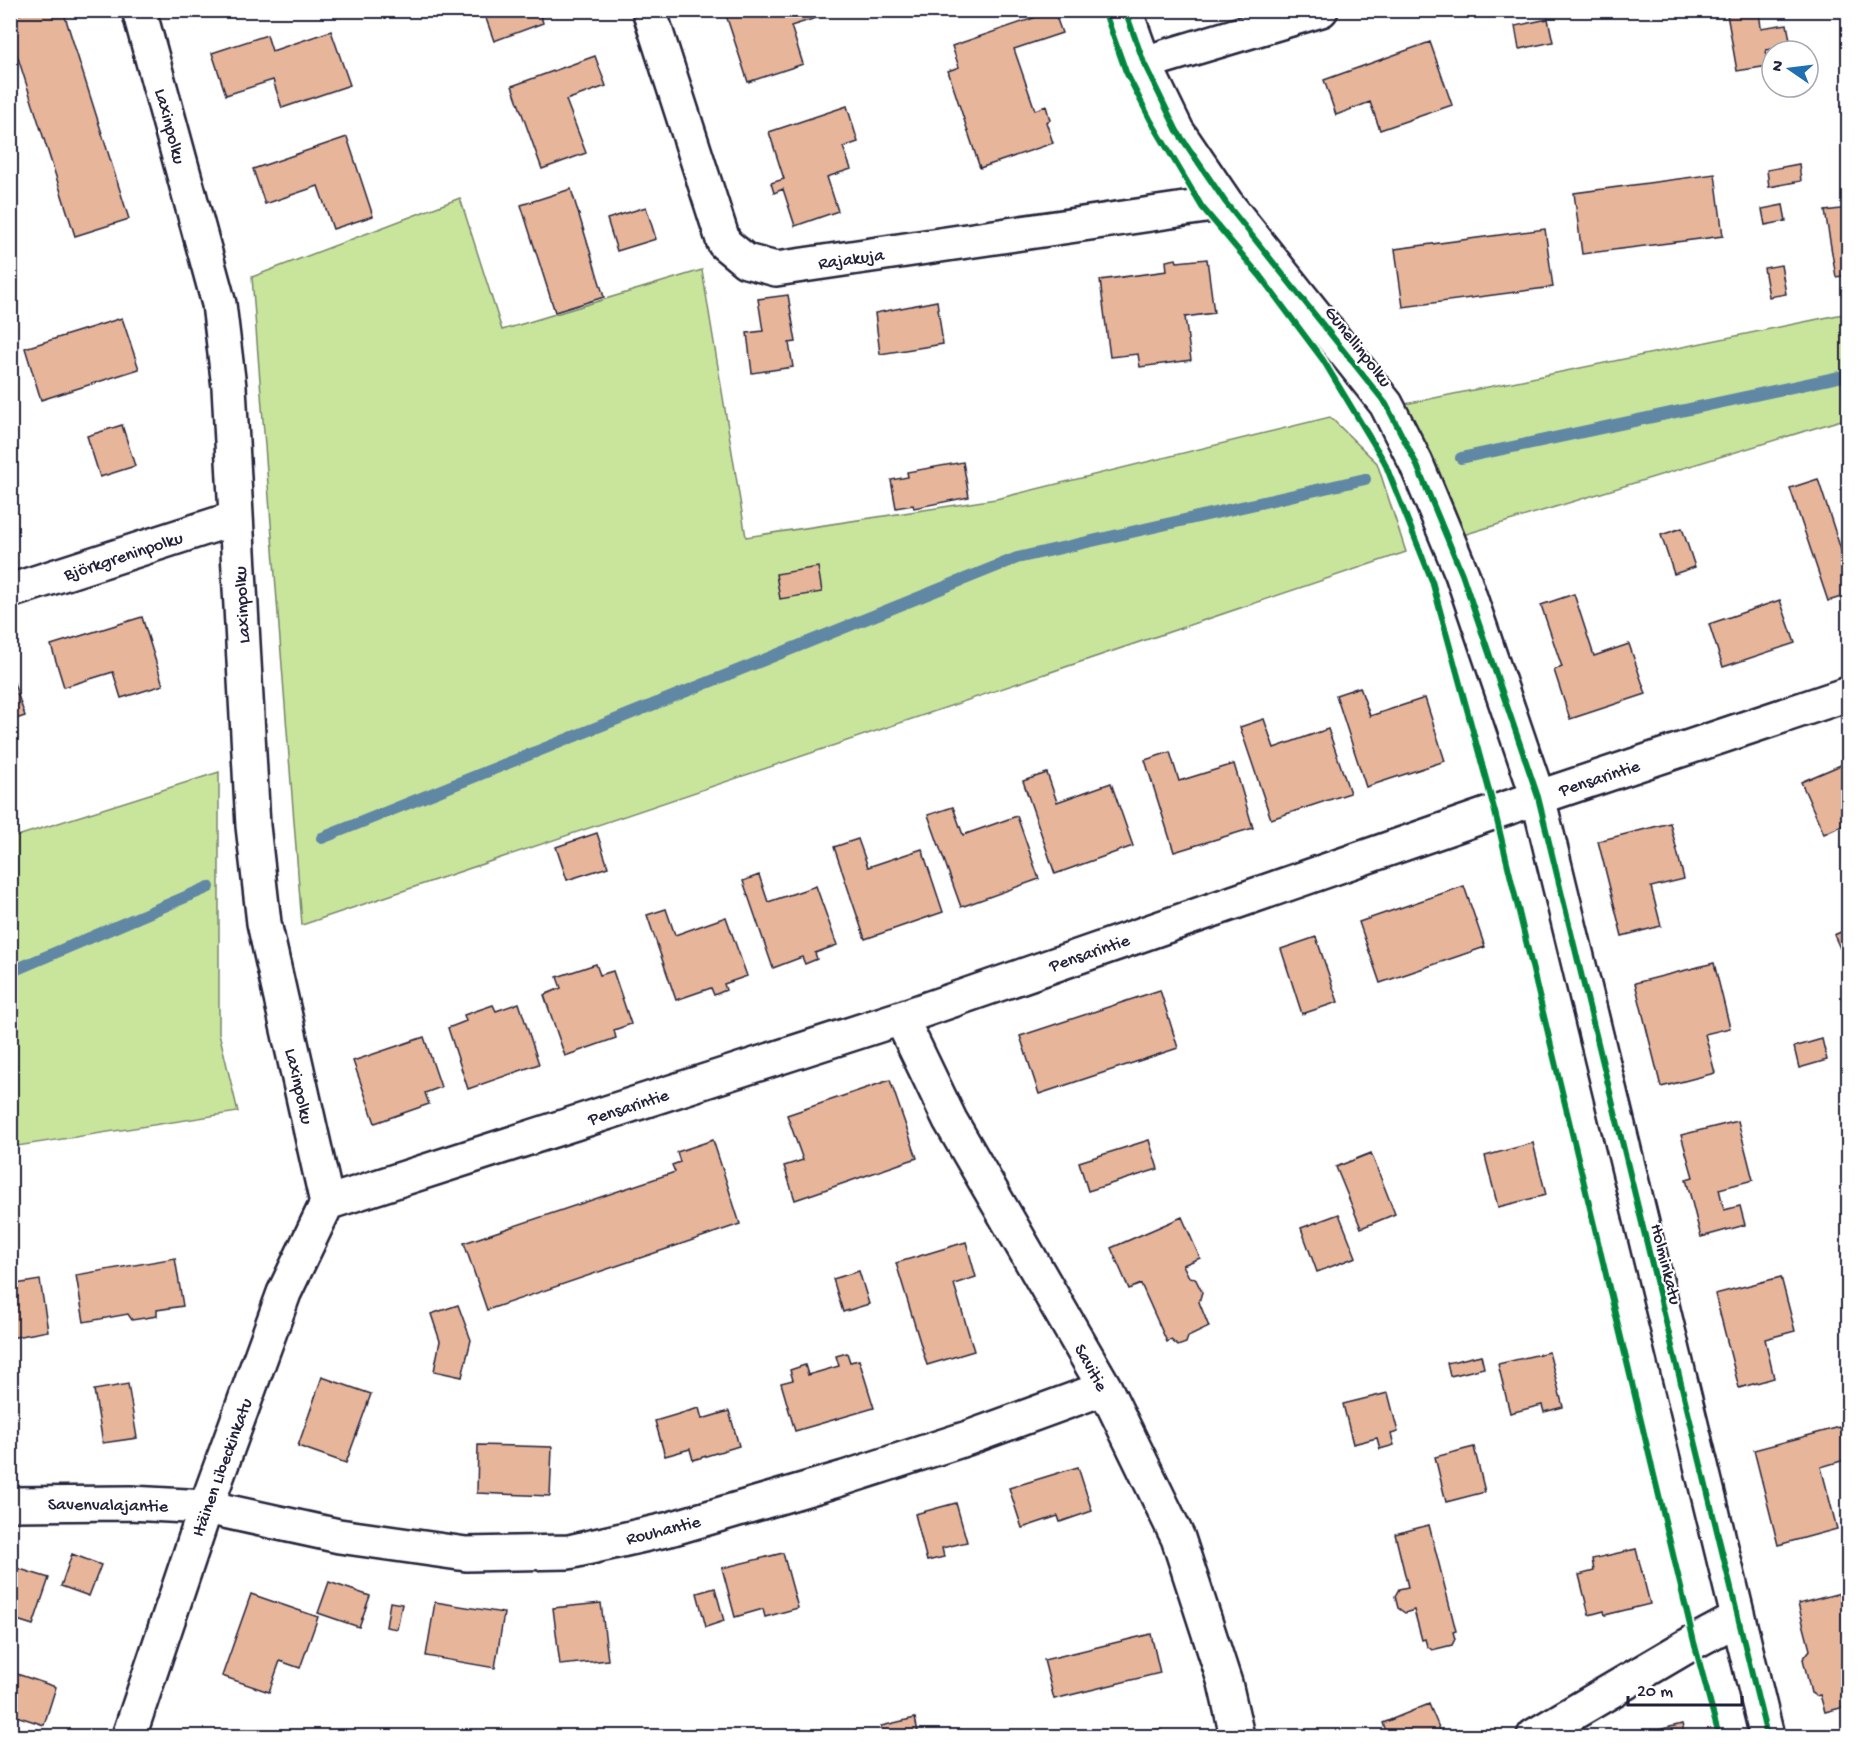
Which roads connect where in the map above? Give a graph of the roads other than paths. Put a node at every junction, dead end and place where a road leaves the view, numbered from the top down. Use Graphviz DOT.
graph roads {
  1 [pos="139,10"];
  2 [pos="649,10"];
  3 [pos="1125,10"];
  4 [pos="1321,10"];
  5 [pos="1144,63"];
  6 [pos="1226,204"];
  7 [pos="236,518"];
  8 [pos="10,591"];
  9 [pos="1848,694"];
  10 [pos="1538,797"];
  11 [pos="901,1017"];
  12 [pos="327,1203"];
  13 [pos="1105,1388"];
  14 [pos="10,1504"];
  15 [pos="206,1507"];
  16 [pos="1737,1619"];
  17 [pos="129,1737"];
  18 [pos="1237,1737"];
  19 [pos="1534,1737"];
  20 [pos="1767,1737"];
  1 -- 7 [label="street, Laxinpolku"];
  2 -- 6 [label="street, Rajakuja"];
  3 -- 5 [label="street, Gunellinpolku"];
  4 -- 5 [label="street"];
  5 -- 6 [label="street, Gunellinpolku"];
  6 -- 10 [label="street, Gunellinpolku"];
  7 -- 8 [label="street, Björkgreninpolku"];
  7 -- 12 [label="street, Laxinpolku"];
  9 -- 10 [label="street, Pensarintie"];
  10 -- 11 [label="street, Pensarintie"];
  10 -- 16 [label="street, Holminkatu"];
  11 -- 12 [label="street, Pensarintie"];
  11 -- 13 [label="street, Savitie"];
  12 -- 15 [label="street, Itäinen Libeckinkatu"];
  13 -- 15 [label="street, Rouhantie"];
  13 -- 18 [label="street, Savitie"];
  14 -- 15 [label="street, Savenvalajantie"];
  15 -- 17 [label="street, Itäinen Libeckinkatu"];
  16 -- 19 [label="street"];
  16 -- 20 [label="street, Holminkatu"];
}
